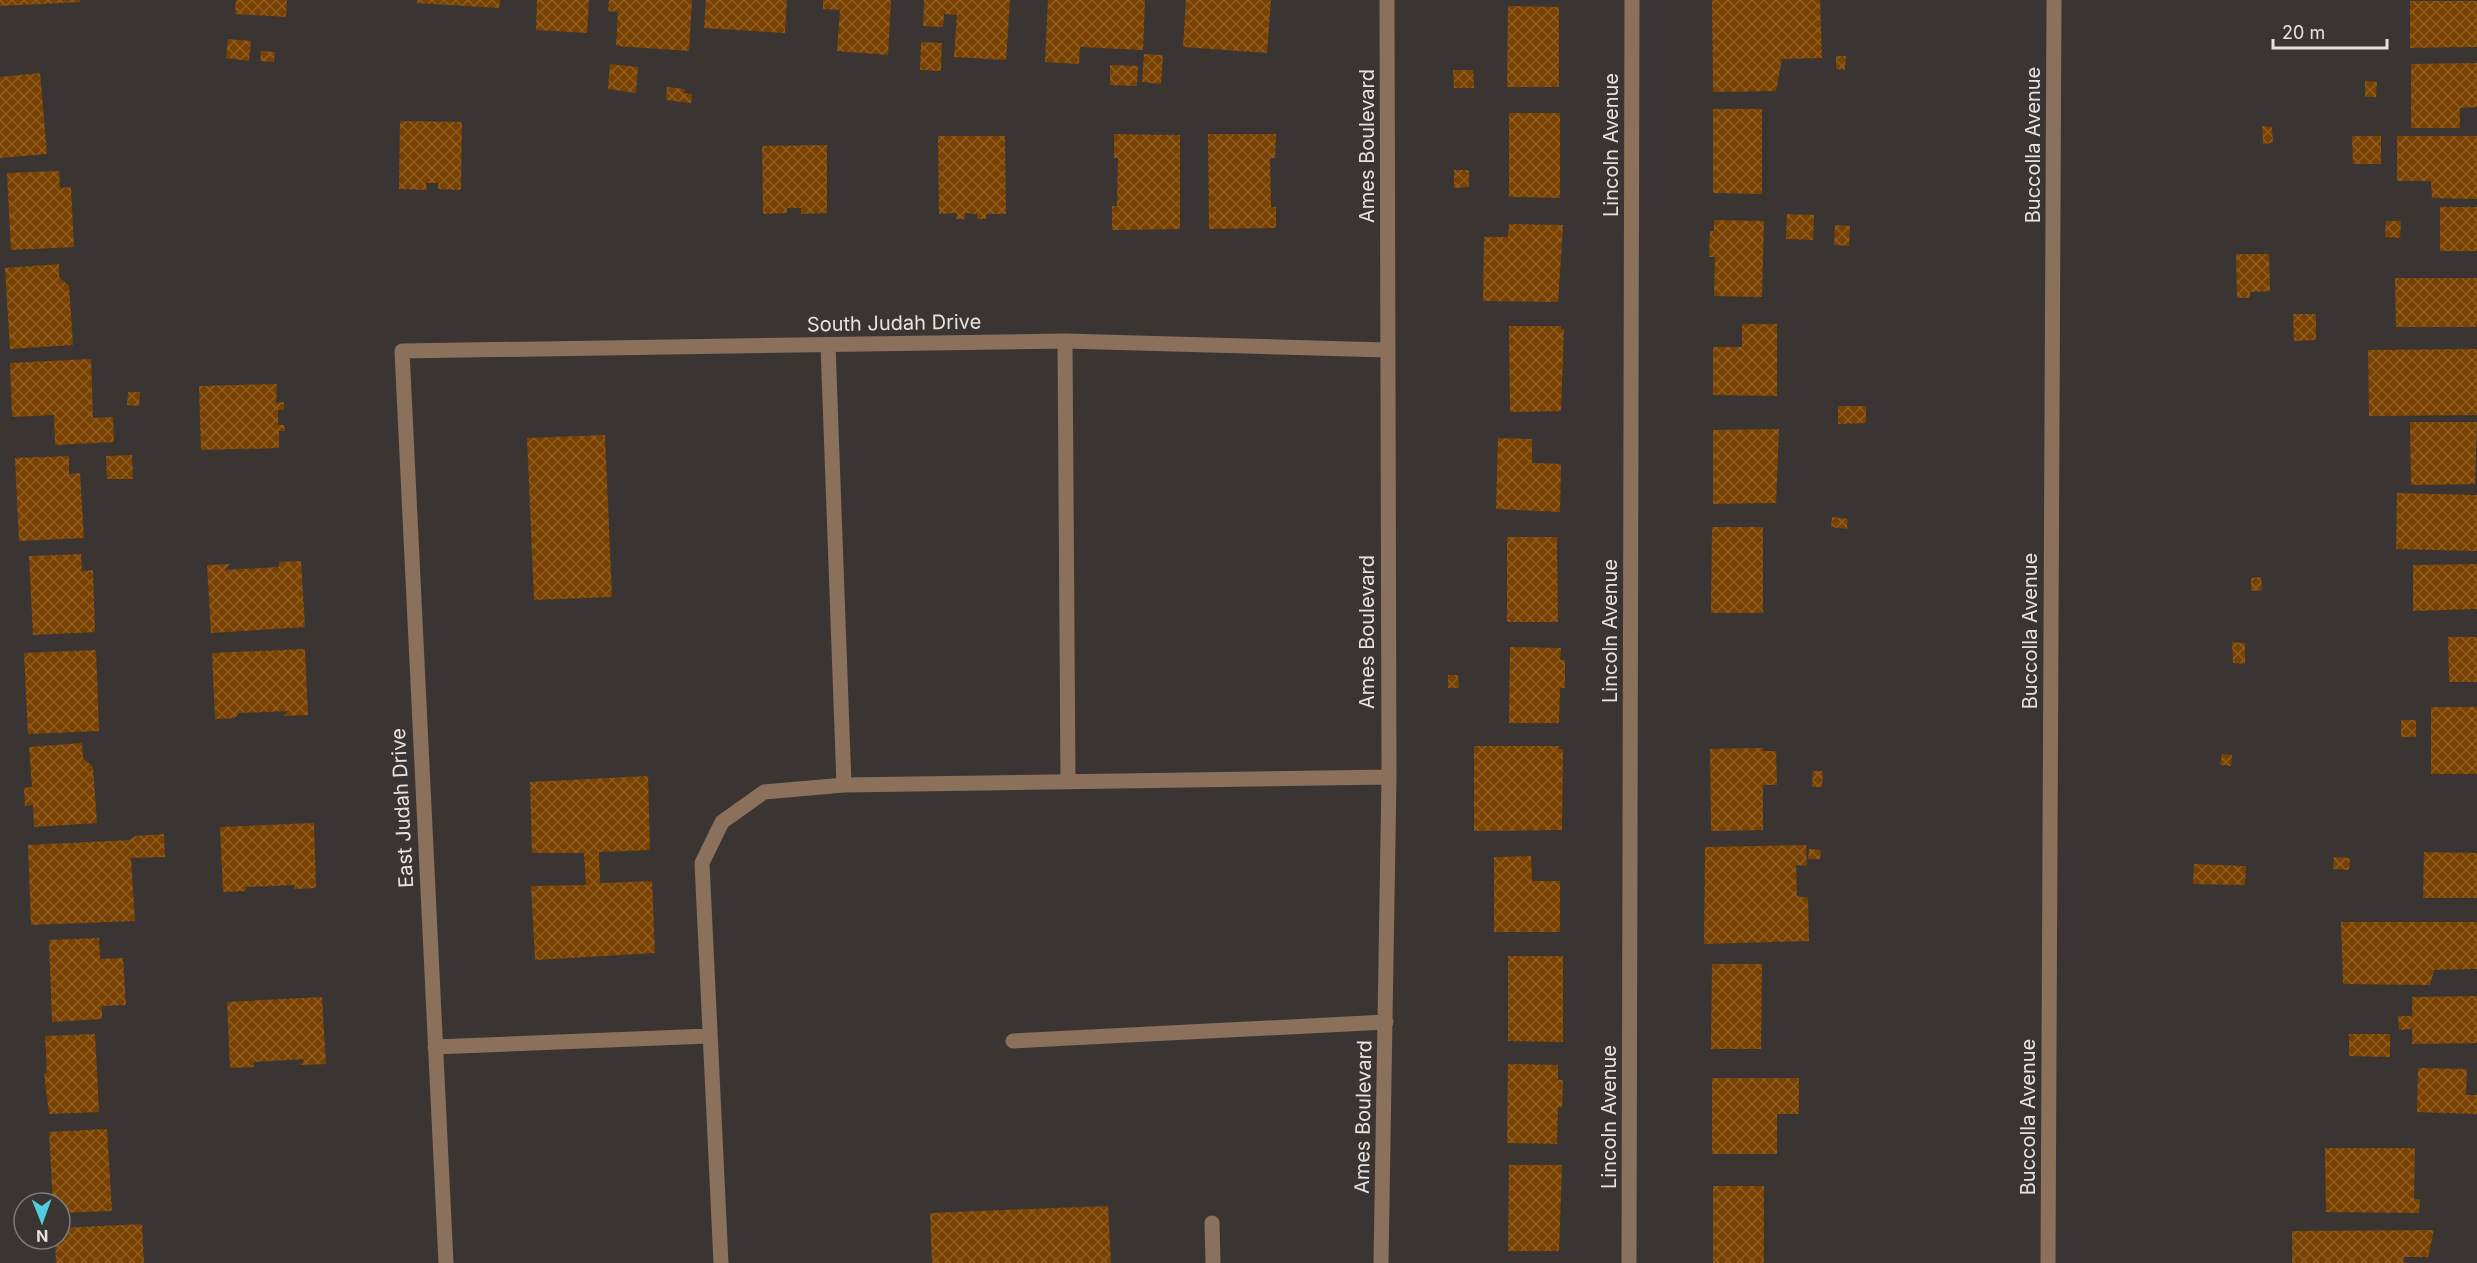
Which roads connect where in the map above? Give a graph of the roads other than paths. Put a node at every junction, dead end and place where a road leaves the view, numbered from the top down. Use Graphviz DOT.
graph roads {
  1 [pos="1387,0"];
  2 [pos="1632,0"];
  3 [pos="2054,0"];
  4 [pos="1065,341"];
  5 [pos="828,345"];
  6 [pos="1386,350"];
  7 [pos="402,351"];
  8 [pos="1389,777"];
  9 [pos="1068,781"];
  10 [pos="844,785"];
  11 [pos="1386,1022"];
  12 [pos="709,1036"];
  13 [pos="1013,1041"];
  14 [pos="435,1047"];
  15 [pos="1212,1223"];
  16 [pos="446,1263"];
  17 [pos="721,1263"];
  18 [pos="1212,1263"];
  19 [pos="1381,1263"];
  20 [pos="1629,1263"];
  21 [pos="2048,1263"];
  1 -- 6 [label="street, Ames Boulevard"];
  2 -- 20 [label="street, Lincoln Avenue"];
  3 -- 21 [label="street, Buccolla Avenue"];
  4 -- 5 [label="street, South Judah Drive"];
  4 -- 6 [label="street, South Judah Drive"];
  4 -- 9 [label="street"];
  5 -- 7 [label="street, South Judah Drive"];
  5 -- 10 [label="street"];
  6 -- 8 [label="street, Ames Boulevard"];
  7 -- 14 [label="street, East Judah Drive"];
  8 -- 9 [label="street"];
  8 -- 11 [label="street, Ames Boulevard"];
  9 -- 10 [label="street"];
  10 -- 12 [label="street"];
  11 -- 13 [label="street"];
  11 -- 19 [label="street, Ames Boulevard"];
  12 -- 14 [label="street"];
  12 -- 17 [label="street"];
  14 -- 16 [label="street, East Judah Drive"];
  15 -- 18 [label="street"];
}
